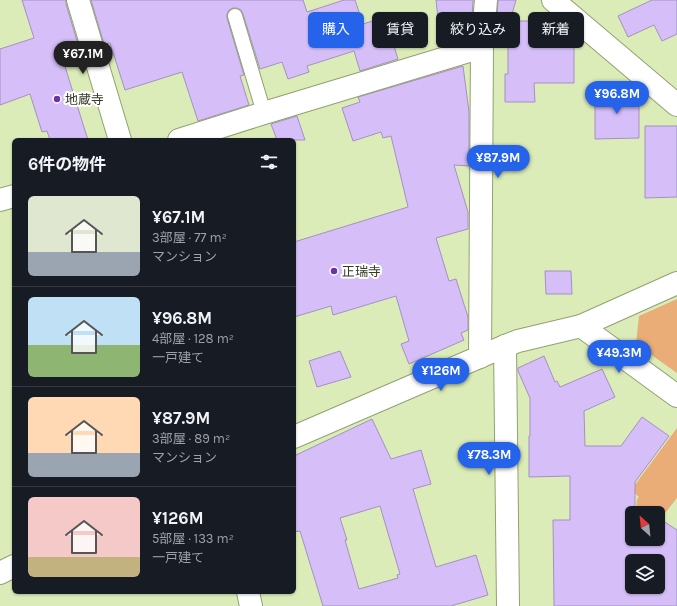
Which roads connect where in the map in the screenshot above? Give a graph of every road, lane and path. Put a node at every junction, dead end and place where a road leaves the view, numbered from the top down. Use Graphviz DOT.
graph roads {
  1 [pos="78,0"];
  2 [pos="486,0"];
  3 [pos="553,0"];
  4 [pos="485,12"];
  5 [pos="235,16"];
  6 [pos="479,48"];
  7 [pos="482,48"];
  8 [pos="677,105"];
  9 [pos="264,113"];
  10 [pos="119,138"];
  11 [pos="185,138"];
  12 [pos="12,197"];
  13 [pos="0,200"];
  14 [pos="677,283"];
  15 [pos="581,326"];
  16 [pos="505,346"];
  17 [pos="480,356"];
  18 [pos="677,396"];
  19 [pos="296,436"];
  20 [pos="12,567"];
  21 [pos="0,573"];
  22 [pos="248,594"];
  23 [pos="251,606"];
  24 [pos="508,606"];
  1 -- 10 [label="street"];
  2 -- 4 [label="street"];
  3 -- 8 [label="street"];
  5 -- 9 [label="lane"];
  6 -- 9 [label="street"];
  7 -- 17 [label="street"];
  9 -- 11 [label="street"];
  12 -- 13 [label="street"];
  14 -- 15 [label="street"];
  15 -- 16 [label="street"];
  15 -- 18 [label="street"];
  16 -- 17 [label="street"];
  16 -- 24 [label="street"];
  17 -- 19 [label="street"];
  20 -- 21 [label="street"];
  22 -- 23 [label="street"];
}
